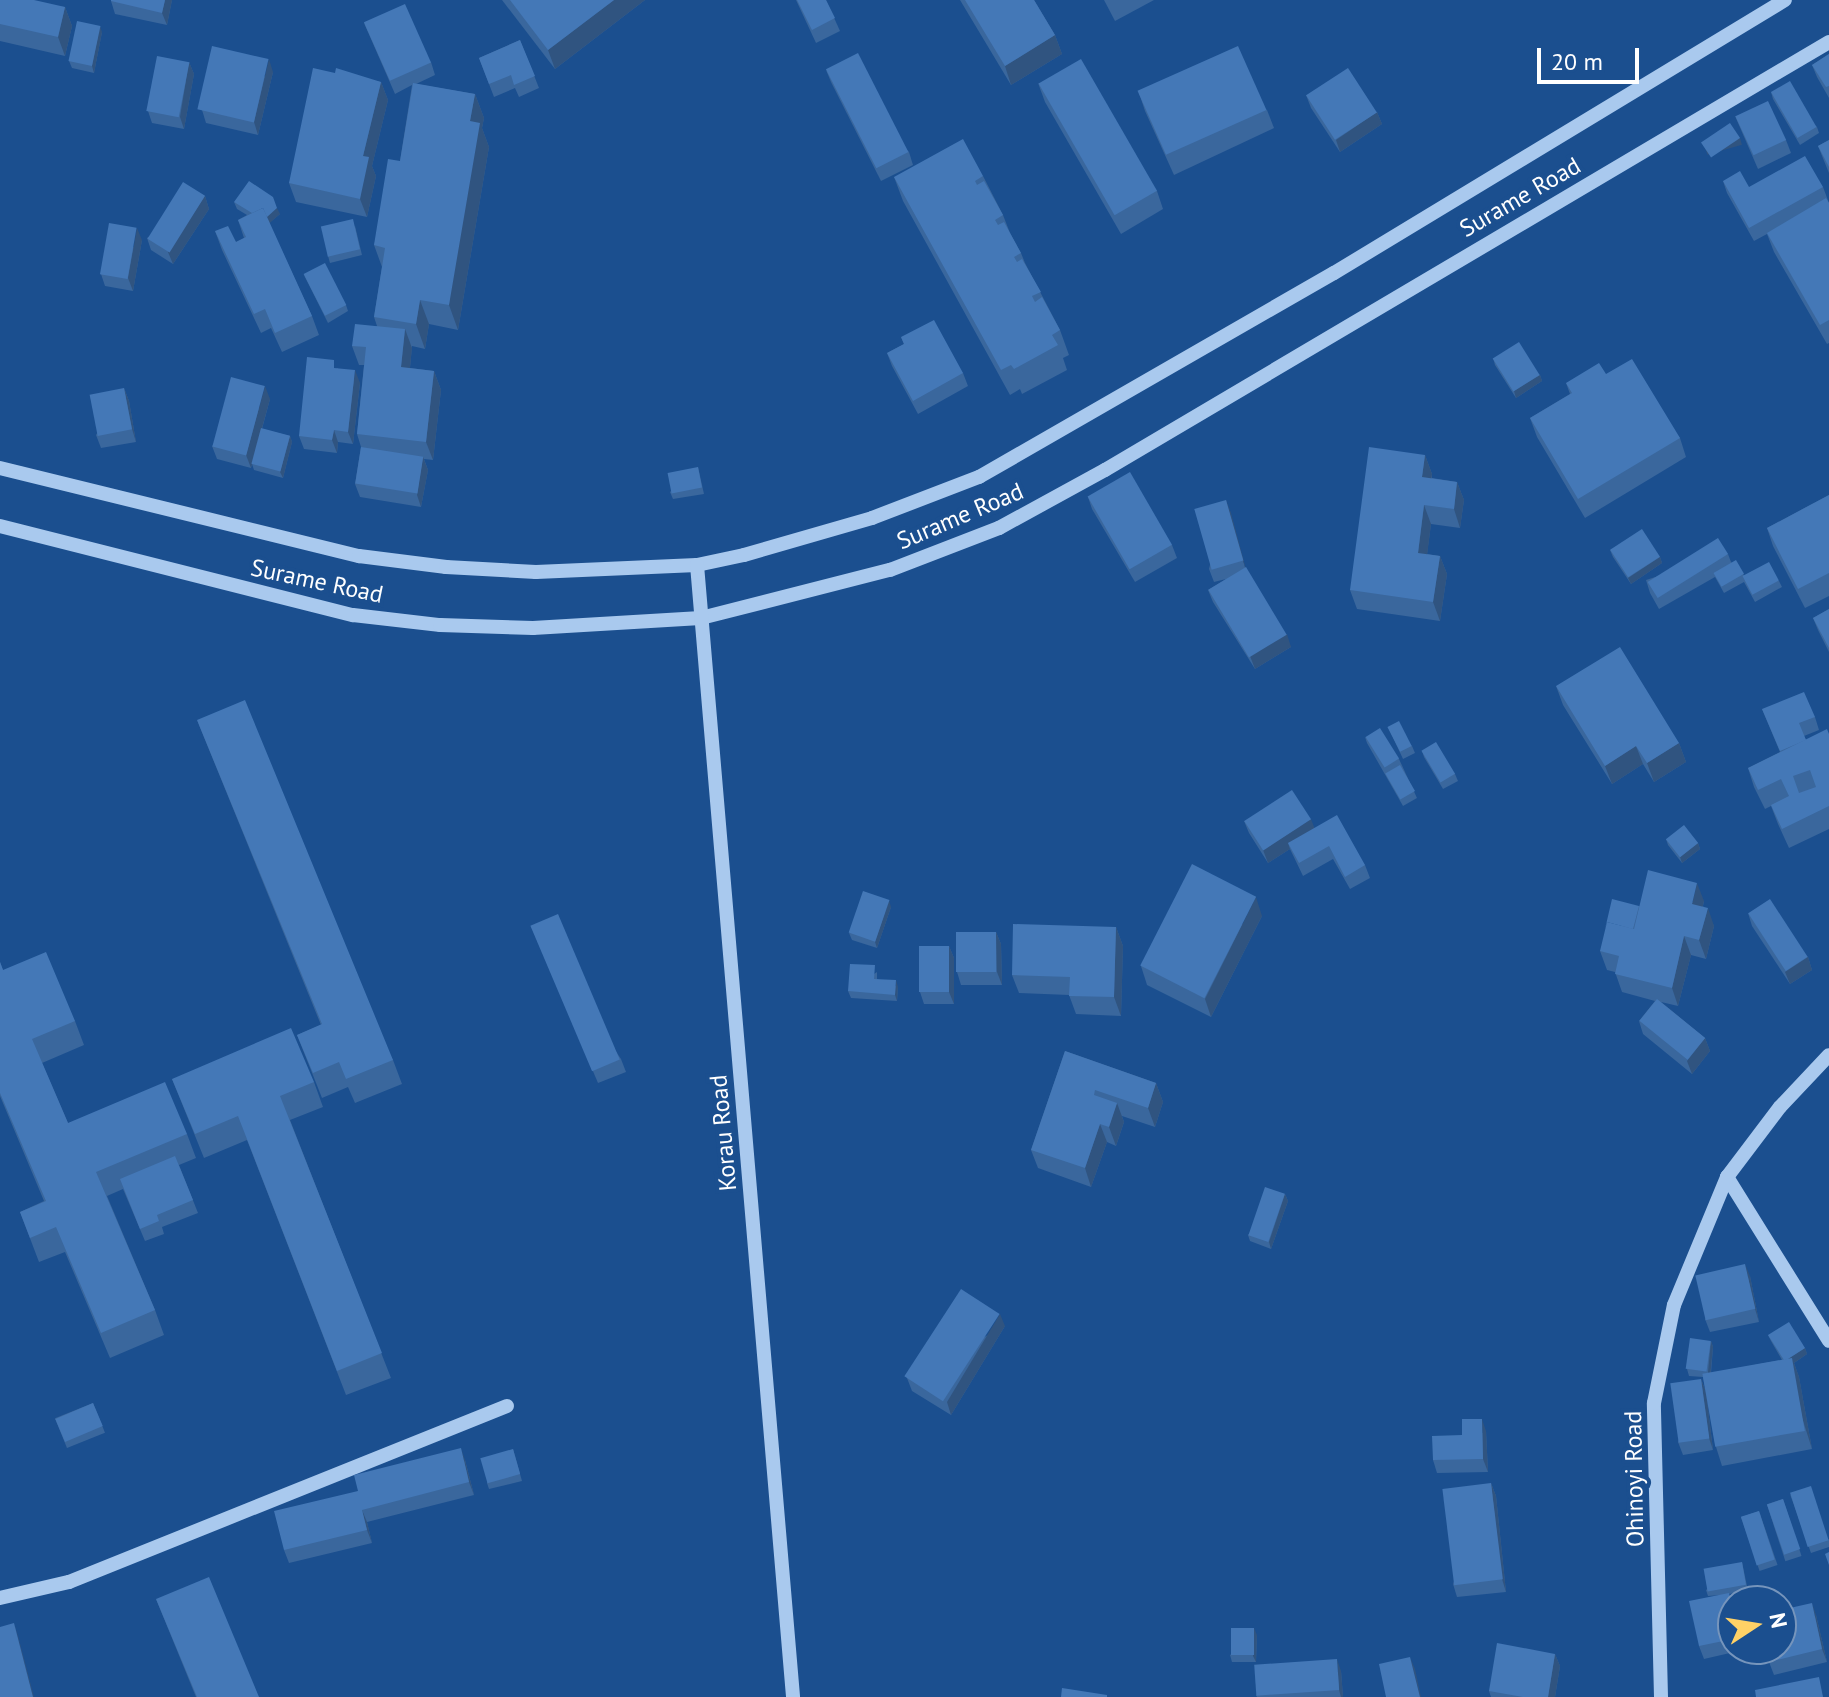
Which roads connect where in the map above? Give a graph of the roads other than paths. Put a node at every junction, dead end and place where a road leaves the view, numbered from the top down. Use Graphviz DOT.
graph roads {
  1 [pos="1785,0"];
  2 [pos="1829,42"];
  3 [pos="0,468"];
  4 [pos="0,526"];
  5 [pos="697,565"];
  6 [pos="701,618"];
  7 [pos="1829,1055"];
  8 [pos="1727,1177"];
  9 [pos="1829,1341"];
  10 [pos="507,1406"];
  11 [pos="0,1598"];
  12 [pos="793,1697"];
  13 [pos="1661,1697"];
  1 -- 5 [label="street, Surame Road"];
  2 -- 6 [label="street, Surame Road"];
  3 -- 5 [label="street, Surame Road"];
  4 -- 6 [label="street, Surame Road"];
  5 -- 6 [label="street, Korau Road"];
  6 -- 12 [label="street, Korau Road"];
  7 -- 8 [label="street, Ohinoyi Road"];
  8 -- 9 [label="street"];
  8 -- 13 [label="street, Ohinoyi Road"];
  10 -- 11 [label="street"];
}
